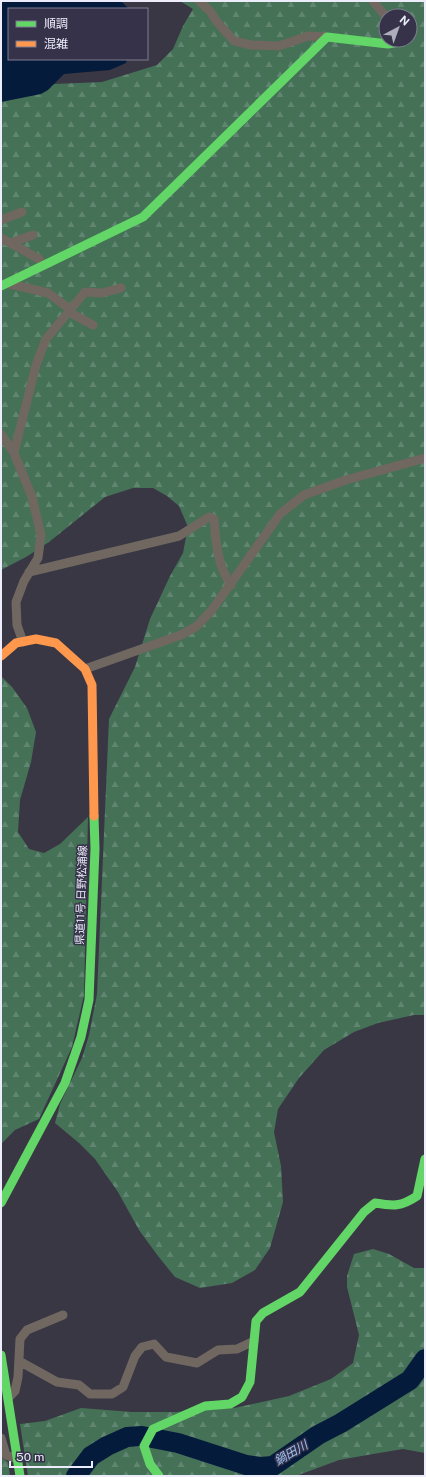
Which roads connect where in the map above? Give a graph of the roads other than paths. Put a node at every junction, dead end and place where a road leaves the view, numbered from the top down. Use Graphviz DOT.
graph roads {
  1 [pos="199,1"];
  2 [pos="327,37"];
  3 [pos="378,43"];
  4 [pos="22,212"];
  5 [pos="1,220"];
  6 [pos="34,236"];
  7 [pos="1,238"];
  8 [pos="10,243"];
  9 [pos="42,266"];
  10 [pos="4,285"];
  11 [pos="121,288"];
  12 [pos="70,311"];
  13 [pos="93,325"];
  14 [pos="1,434"];
  15 [pos="14,453"];
  16 [pos="425,458"];
  17 [pos="29,572"];
  18 [pos="231,585"];
  19 [pos="23,642"];
  20 [pos="1,656"];
  21 [pos="85,669"];
  22 [pos="425,1158"];
  23 [pos="1,1203"];
  24 [pos="63,1315"];
  25 [pos="254,1341"];
  26 [pos="1,1355"];
  27 [pos="19,1361"];
  28 [pos="8,1398"];
  29 [pos="1,1438"];
  30 [pos="18,1459"];
  31 [pos="20,1476"];
  32 [pos="158,1476"];
  1 -- 2 [label="street"];
  2 -- 3 [label="street"];
  2 -- 9 [label="street"];
  4 -- 5 [label="street"];
  6 -- 8 [label="street"];
  7 -- 8 [label="street"];
  8 -- 9 [label="street"];
  9 -- 10 [label="street"];
  10 -- 12 [label="street"];
  11 -- 12 [label="street"];
  12 -- 13 [label="street"];
  12 -- 15 [label="street"];
  14 -- 15 [label="street"];
  15 -- 17 [label="street"];
  16 -- 18 [label="street"];
  17 -- 18 [label="street"];
  17 -- 19 [label="street"];
  18 -- 21 [label="street"];
  19 -- 20 [label="street, 県道11号 日野松浦線"];
  19 -- 21 [label="street, 県道11号 日野松浦線"];
  21 -- 23 [label="street, 県道11号 日野松浦線"];
  22 -- 25 [label="street"];
  24 -- 27 [label="street"];
  25 -- 27 [label="street"];
  25 -- 32 [label="street"];
  26 -- 28 [label="street"];
  27 -- 28 [label="street"];
  28 -- 30 [label="street"];
  29 -- 30 [label="street"];
  30 -- 31 [label="street"];
}
